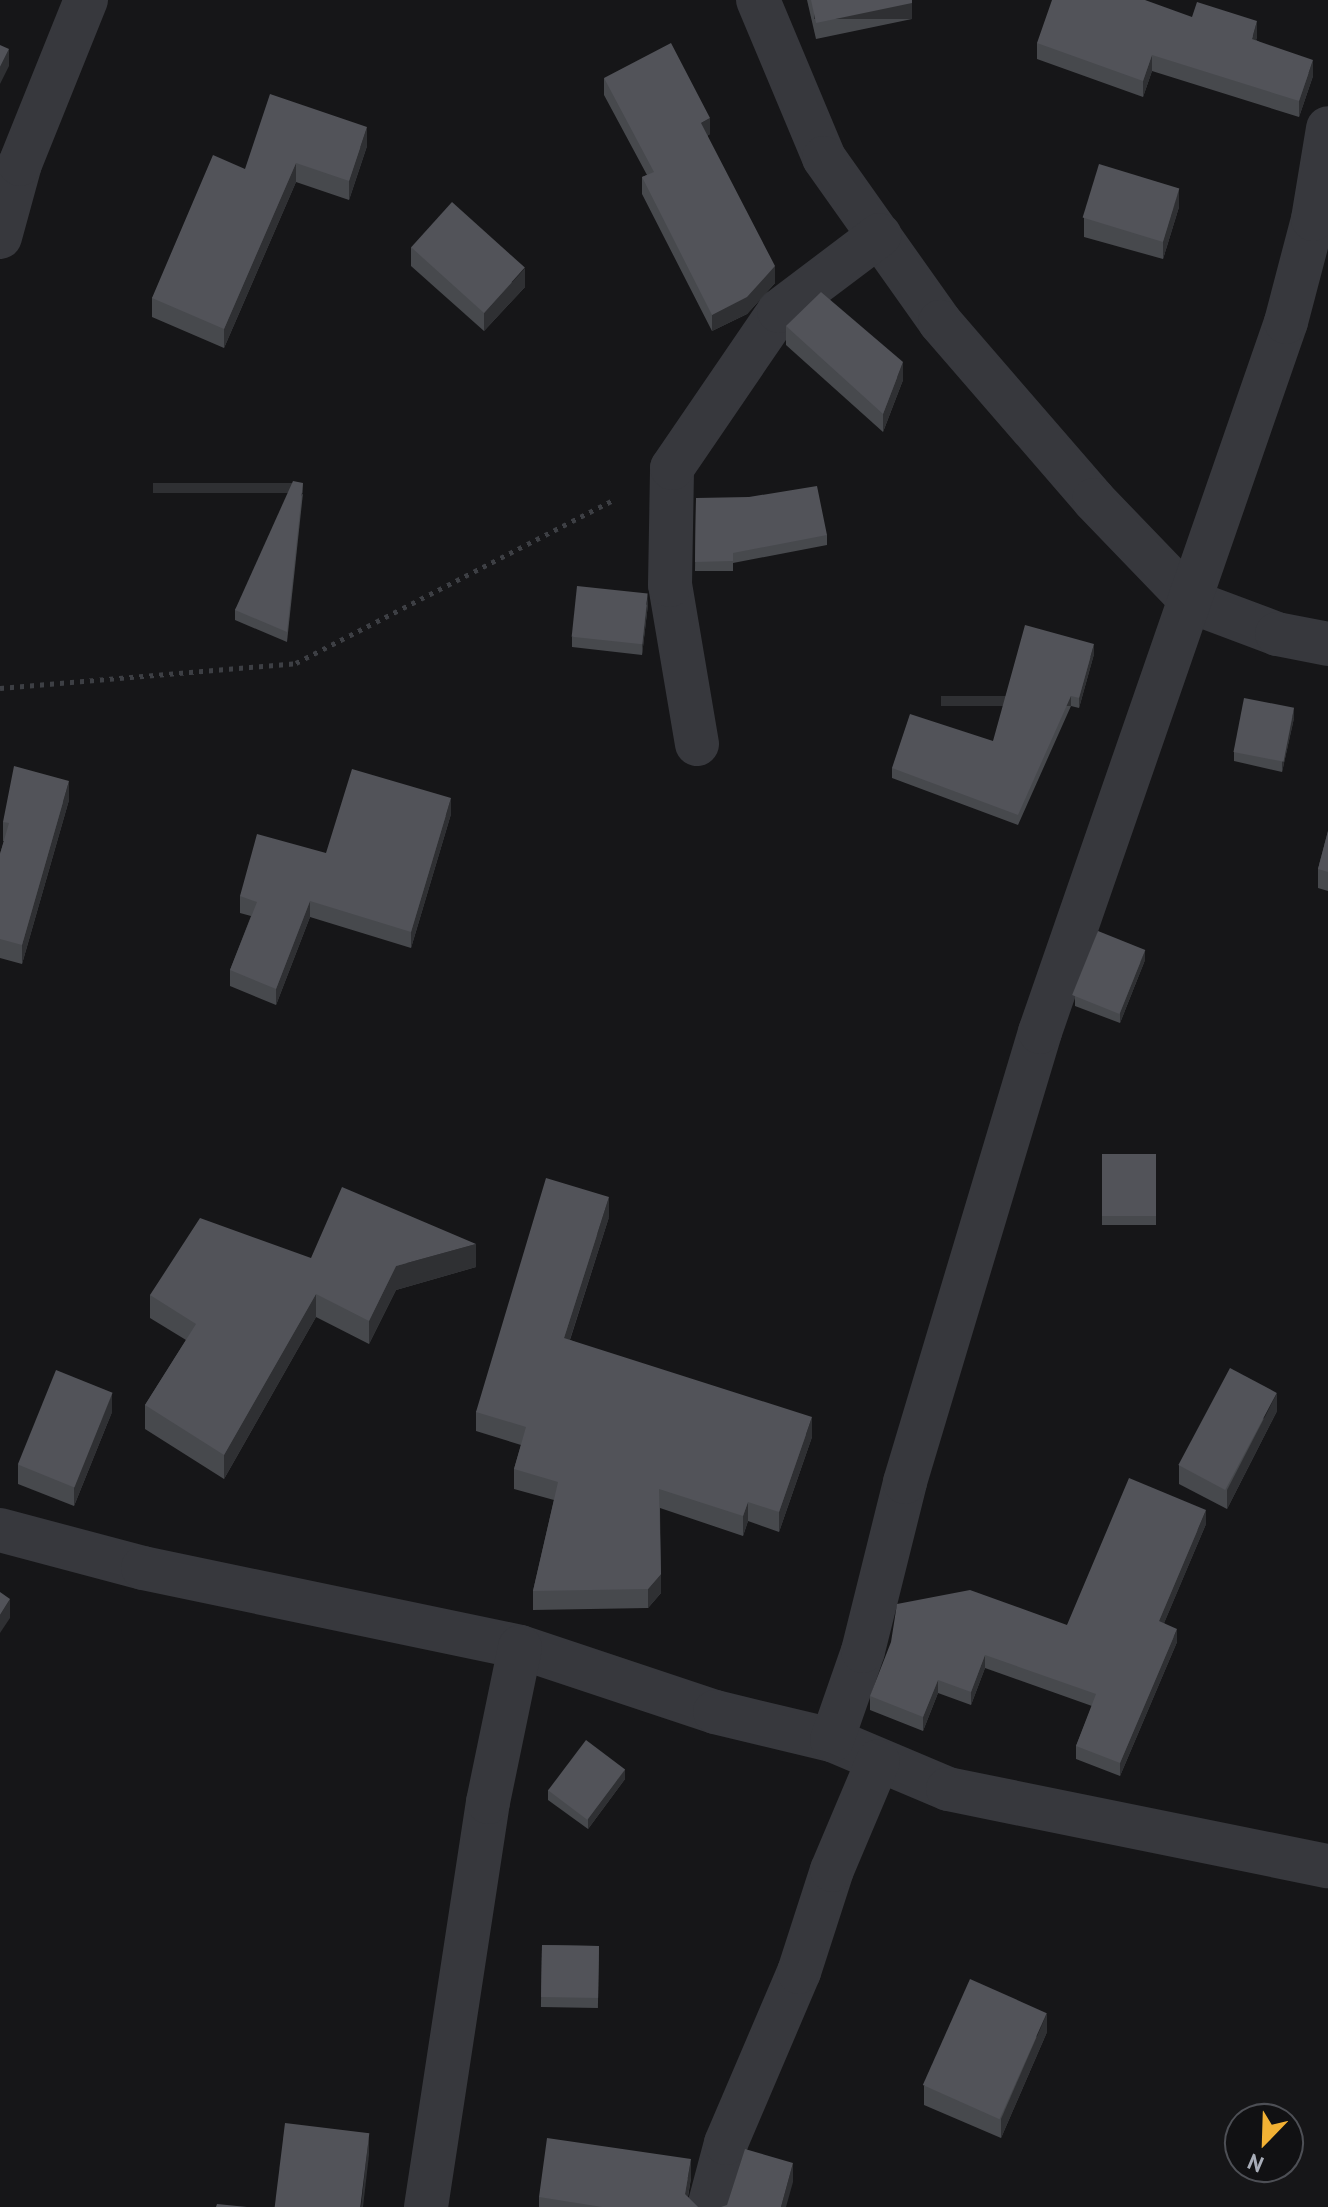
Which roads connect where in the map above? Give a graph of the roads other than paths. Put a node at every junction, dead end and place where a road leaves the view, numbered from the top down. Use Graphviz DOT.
graph roads {
  1 [pos="86,0"];
  2 [pos="758,0"];
  3 [pos="1328,128"];
  4 [pos="880,235"];
  5 [pos="0,237"];
  6 [pos="1192,602"];
  7 [pos="1328,644"];
  8 [pos="697,744"];
  9 [pos="0,1530"];
  10 [pos="520,1647"];
  11 [pos="832,1740"];
  12 [pos="878,1761"];
  13 [pos="1328,1866"];
  14 [pos="426,2207"];
  15 [pos="709,2207"];
  1 -- 5 [label="street"];
  2 -- 4 [label="street"];
  3 -- 6 [label="street"];
  4 -- 6 [label="street"];
  4 -- 8 [label="street"];
  6 -- 7 [label="street"];
  6 -- 11 [label="street"];
  9 -- 10 [label="street"];
  10 -- 11 [label="street"];
  10 -- 14 [label="street"];
  11 -- 12 [label="street"];
  12 -- 13 [label="street"];
  12 -- 15 [label="street"];
}
